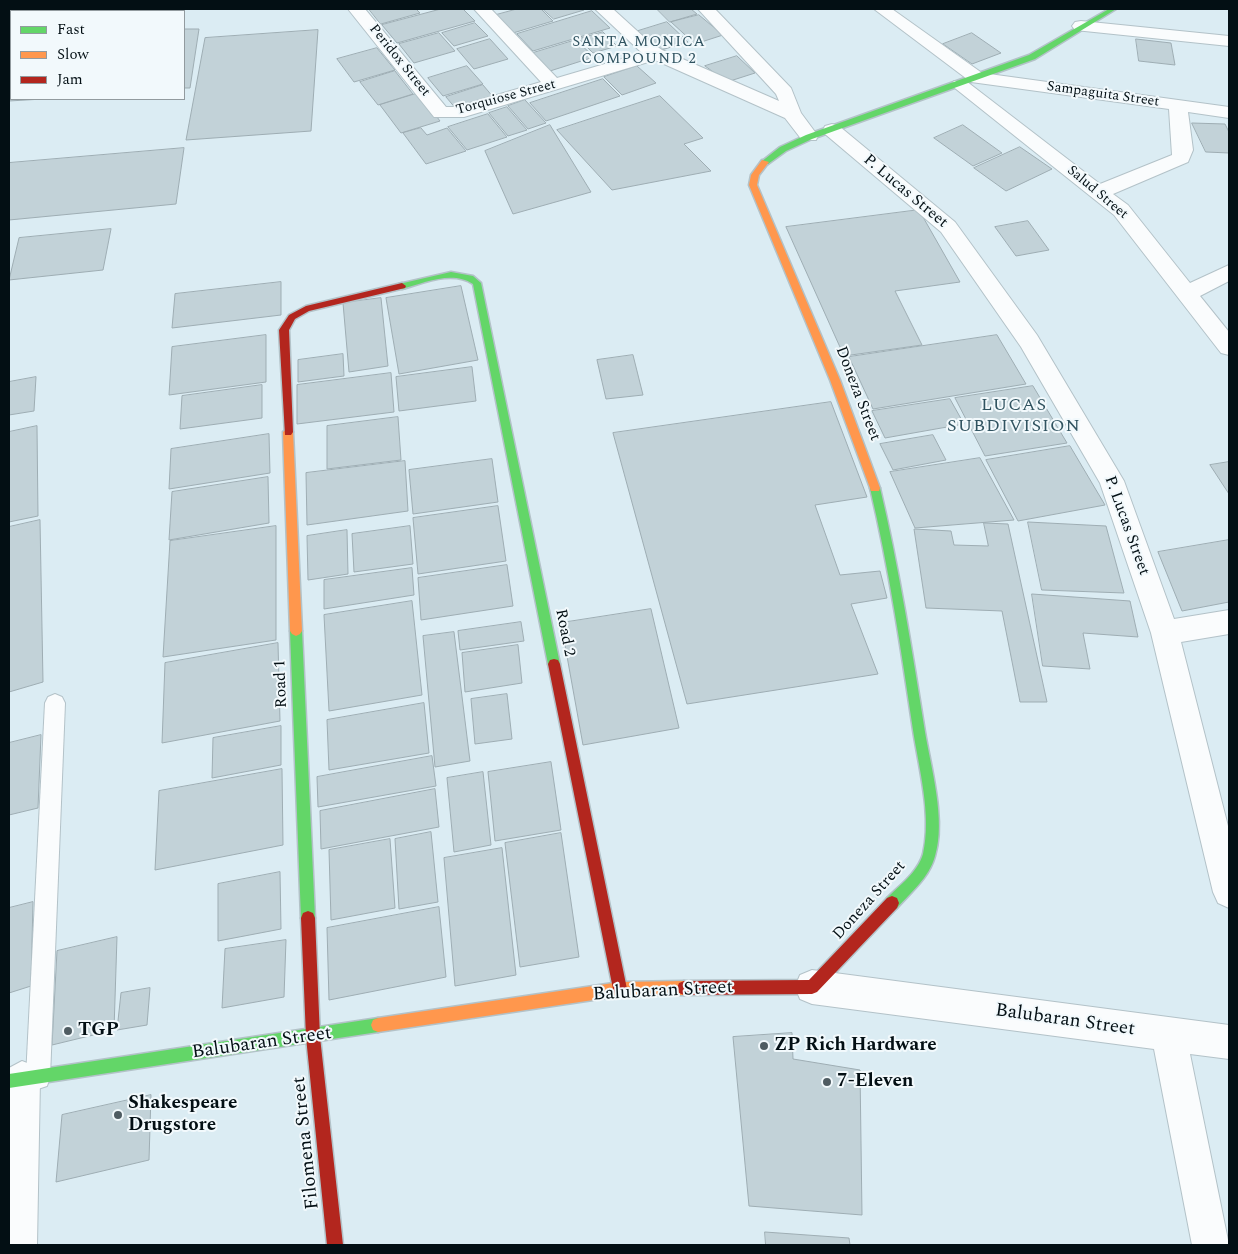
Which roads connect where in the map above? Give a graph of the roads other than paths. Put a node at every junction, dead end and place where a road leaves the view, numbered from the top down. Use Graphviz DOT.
graph roads {
  1 [pos="356,9"];
  2 [pos="482,9"];
  3 [pos="603,9"];
  4 [pos="706,9"];
  5 [pos="882,9"];
  6 [pos="1113,9"];
  7 [pos="1081,26"];
  8 [pos="1229,41"];
  9 [pos="656,54"];
  10 [pos="969,81"];
  11 [pos="554,85"];
  12 [pos="1178,105"];
  13 [pos="1229,112"];
  14 [pos="441,113"];
  15 [pos="792,114"];
  16 [pos="832,130"];
  17 [pos="809,136"];
  18 [pos="1099,192"];
  19 [pos="1229,272"];
  20 [pos="477,282"];
  21 [pos="1188,293"];
  22 [pos="1229,347"];
  23 [pos="1229,622"];
  24 [pos="1165,633"];
  25 [pos="55,703"];
  26 [pos="1229,892"];
  27 [pos="812,987"];
  28 [pos="620,989"];
  29 [pos="1169,1035"];
  30 [pos="313,1037"];
  31 [pos="1229,1042"];
  32 [pos="23,1079"];
  33 [pos="18,1245"];
  34 [pos="335,1245"];
  35 [pos="1211,1245"];
  1 -- 14 [label="street, Peridox Street"];
  2 -- 11 [label="street"];
  3 -- 9 [label="street"];
  4 -- 15 [label="street"];
  5 -- 10 [label="street, Salud Street"];
  6 -- 7 [label="street, Doneza Street"];
  7 -- 8 [label="street"];
  7 -- 10 [label="street, Doneza Street"];
  9 -- 11 [label="street, Torquiose Street"];
  9 -- 15 [label="street"];
  10 -- 12 [label="street, Sampaguita Street"];
  10 -- 16 [label="street, Doneza Street"];
  10 -- 18 [label="street, Salud Street"];
  11 -- 14 [label="street, Torquiose Street"];
  12 -- 13 [label="street, Sampaguita Street"];
  12 -- 18 [label="street"];
  15 -- 17 [label="street"];
  16 -- 17 [label="street, Doneza Street"];
  16 -- 24 [label="street, P. Lucas Street"];
  17 -- 27 [label="street, Doneza Street"];
  18 -- 21 [label="street, Salud Street"];
  19 -- 21 [label="street"];
  20 -- 28 [label="street, Road 2"];
  20 -- 30 [label="street, Road 1"];
  21 -- 22 [label="street, Salud Street"];
  23 -- 24 [label="street"];
  24 -- 26 [label="street, P. Lucas Street"];
  25 -- 32 [label="lane"];
  27 -- 28 [label="street, Balubaran Street"];
  27 -- 29 [label="street, Balubaran Street"];
  28 -- 30 [label="street, Balubaran Street"];
  29 -- 31 [label="street, Balubaran Street"];
  29 -- 35 [label="street"];
  30 -- 32 [label="street, Balubaran Street"];
  30 -- 34 [label="street, Filomena Street"];
  32 -- 33 [label="street"];
}
